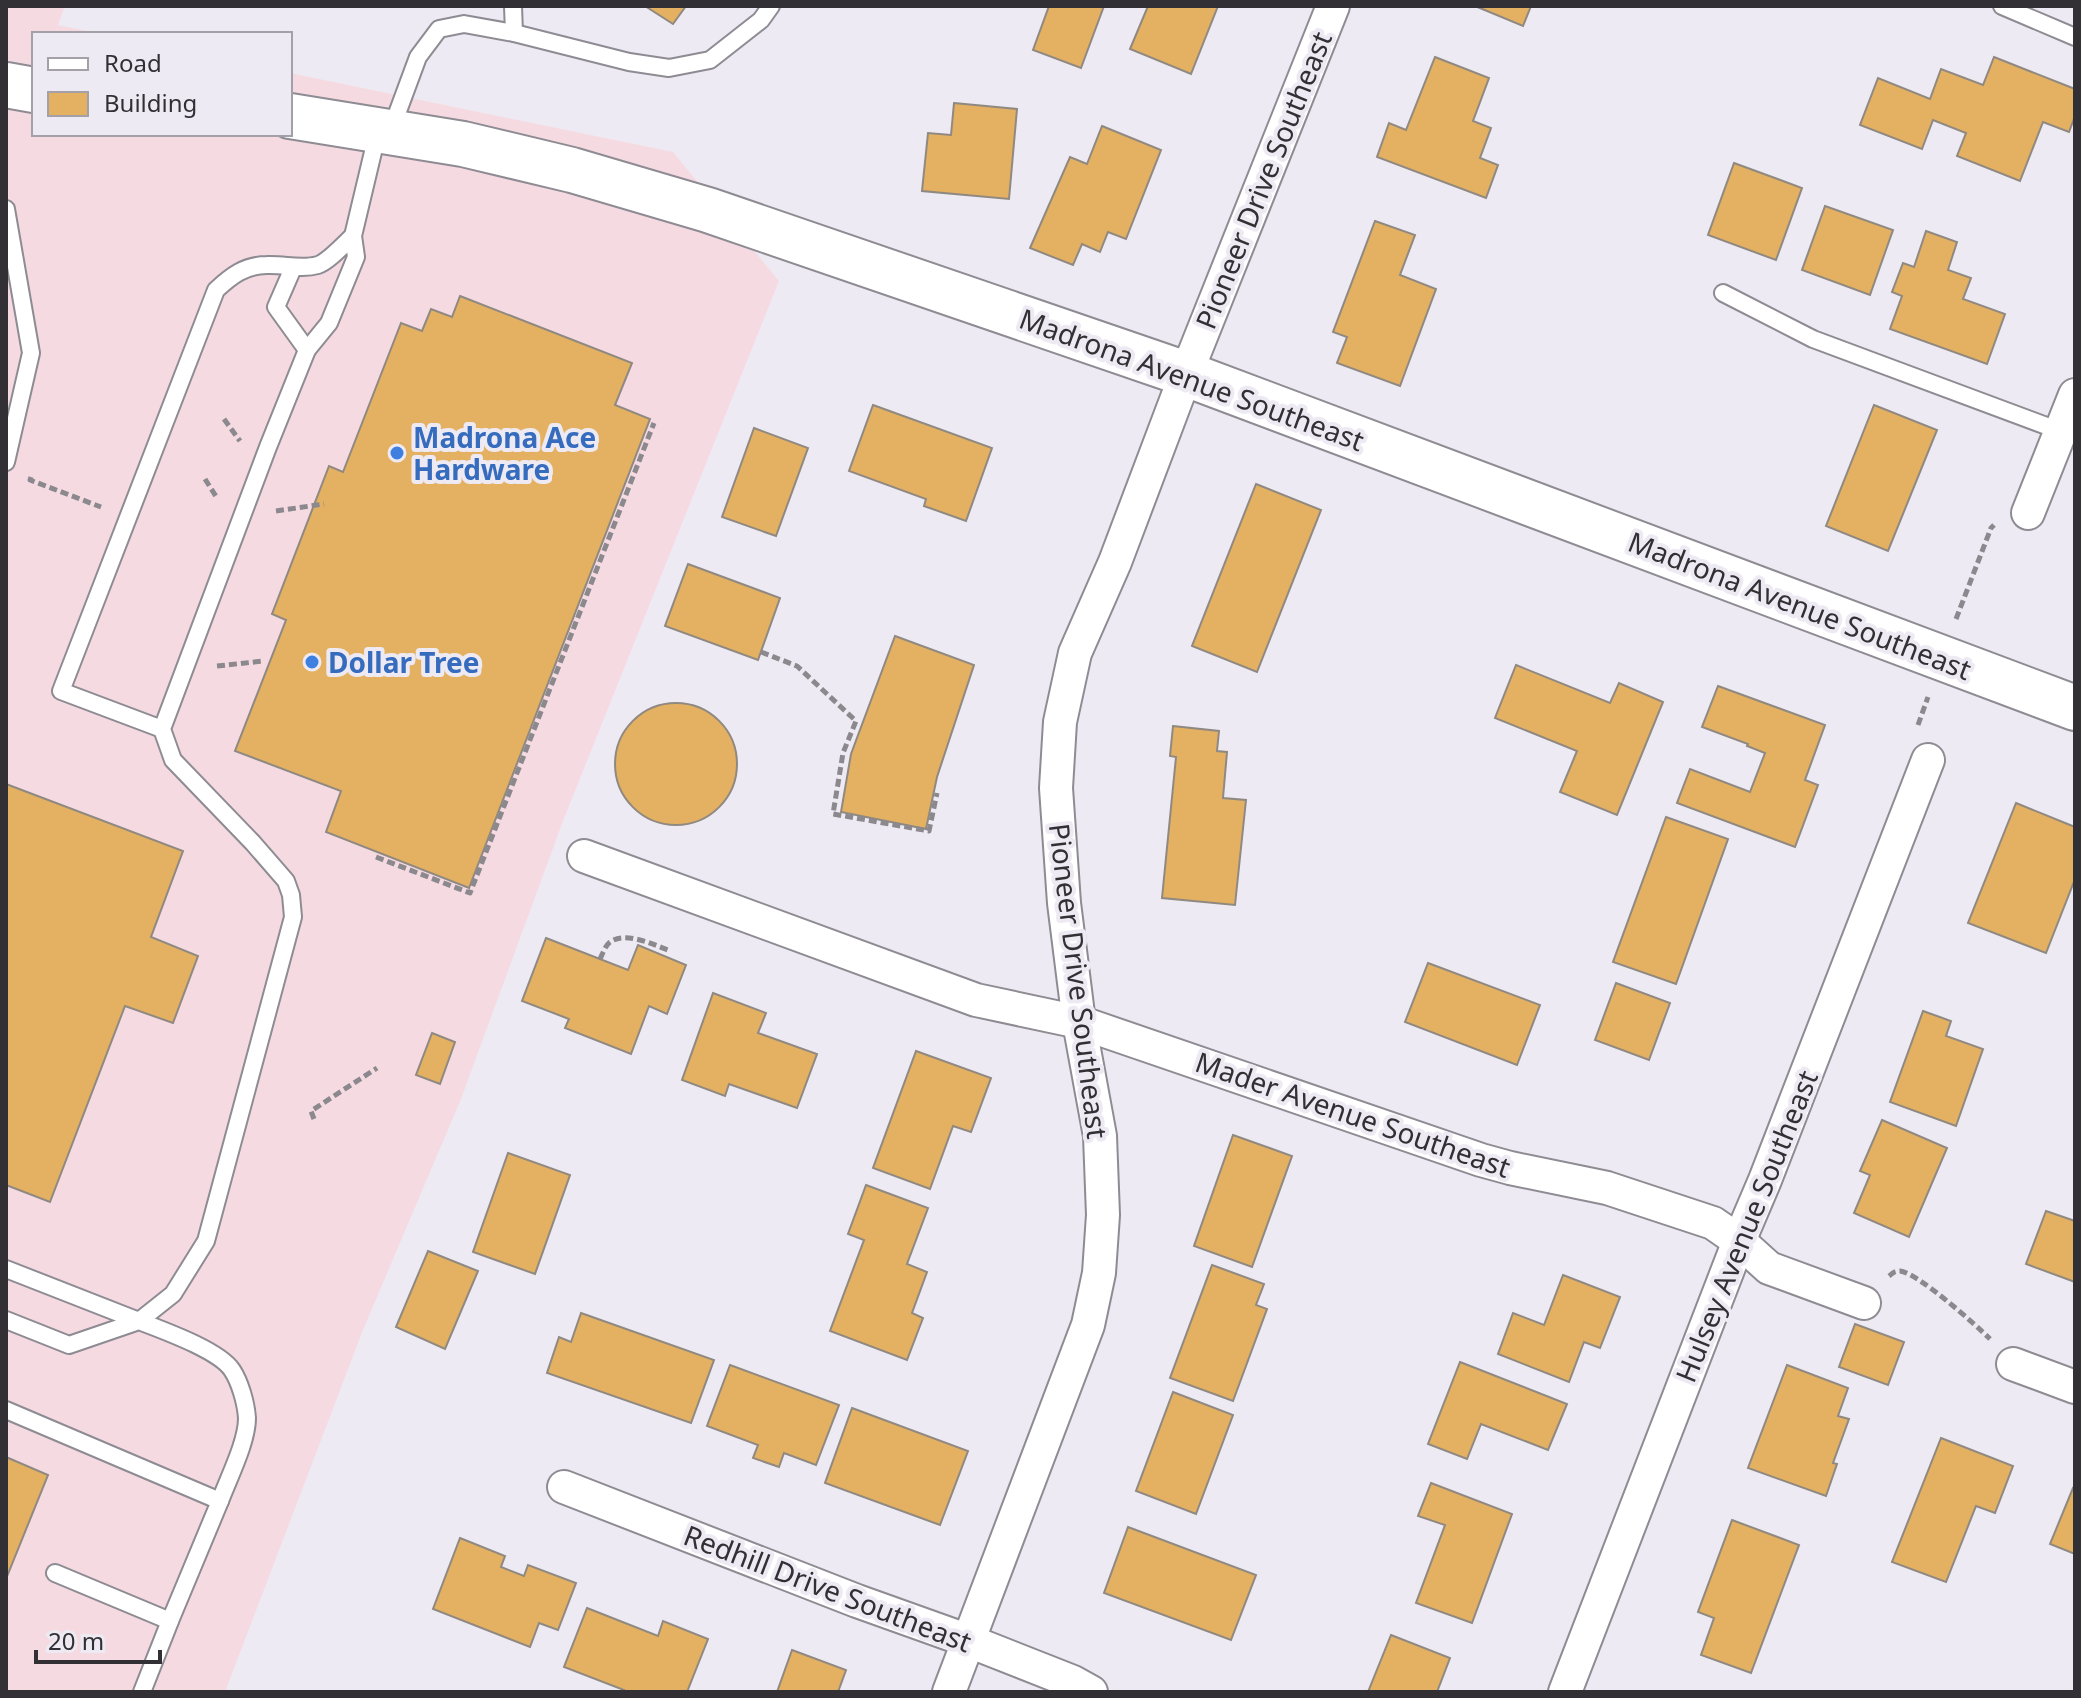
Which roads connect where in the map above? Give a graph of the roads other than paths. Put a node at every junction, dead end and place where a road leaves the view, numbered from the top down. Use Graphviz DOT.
graph roads {
  1 [pos="513,6"];
  2 [pos="771,6"];
  3 [pos="1333,6"];
  4 [pos="2002,6"];
  5 [pos="514,33"];
  6 [pos="2075,37"];
  7 [pos="6,85"];
  8 [pos="32,90"];
  9 [pos="292,116"];
  10 [pos="385,130"];
  11 [pos="6,209"];
  12 [pos="353,236"];
  13 [pos="293,268"];
  14 [pos="1723,293"];
  15 [pos="307,350"];
  16 [pos="1186,374"];
  17 [pos="14,391"];
  18 [pos="2075,395"];
  19 [pos="2060,431"];
  20 [pos="6,462"];
  21 [pos="2028,513"];
  22 [pos="2075,708"];
  23 [pos="162,729"];
  24 [pos="1928,760"];
  25 [pos="584,856"];
  26 [pos="1079,1022"];
  27 [pos="1739,1241"];
  28 [pos="6,1269"];
  29 [pos="1864,1303"];
  30 [pos="6,1320"];
  31 [pos="139,1321"];
  32 [pos="2013,1364"];
  33 [pos="2075,1387"];
  34 [pos="6,1410"];
  35 [pos="564,1487"];
  36 [pos="220,1501"];
  37 [pos="55,1573"];
  38 [pos="170,1621"];
  39 [pos="969,1641"];
  40 [pos="142,1692"];
  41 [pos="949,1692"];
  42 [pos="1091,1692"];
  43 [pos="1565,1692"];
  1 -- 5 [label="lane"];
  2 -- 5 [label="lane"];
  3 -- 16 [label="street, Pioneer Drive Southeast"];
  4 -- 6 [label="lane"];
  5 -- 10 [label="lane"];
  7 -- 8 [label="main road"];
  9 -- 10 [label="main road, Madrona Avenue Southeast"];
  10 -- 12 [label="lane"];
  10 -- 16 [label="main road, Madrona Avenue Southeast"];
  11 -- 17 [label="lane"];
  12 -- 13 [label="lane"];
  12 -- 15 [label="lane"];
  13 -- 15 [label="lane"];
  13 -- 23 [label="lane"];
  14 -- 19 [label="lane"];
  15 -- 23 [label="lane"];
  16 -- 22 [label="main road, Madrona Avenue Southeast"];
  16 -- 26 [label="street, Pioneer Drive Southeast"];
  17 -- 20 [label="lane"];
  18 -- 19 [label="street"];
  19 -- 21 [label="street"];
  23 -- 31 [label="lane"];
  24 -- 27 [label="street, Hulsey Avenue Southeast"];
  25 -- 26 [label="street, Mader Avenue Southeast"];
  26 -- 27 [label="street, Mader Avenue Southeast"];
  26 -- 39 [label="street, Pioneer Drive Southeast"];
  27 -- 29 [label="street, Mader Avenue Southeast"];
  27 -- 43 [label="street, Hulsey Avenue Southeast"];
  28 -- 31 [label="lane"];
  30 -- 31 [label="lane"];
  31 -- 36 [label="lane"];
  32 -- 33 [label="street"];
  34 -- 36 [label="lane"];
  35 -- 39 [label="street, Redhill Drive Southeast"];
  36 -- 38 [label="lane"];
  37 -- 38 [label="lane"];
  38 -- 40 [label="lane"];
  39 -- 41 [label="street, Pioneer Drive Southeast"];
  39 -- 42 [label="street, Redhill Drive Southeast"];
}
